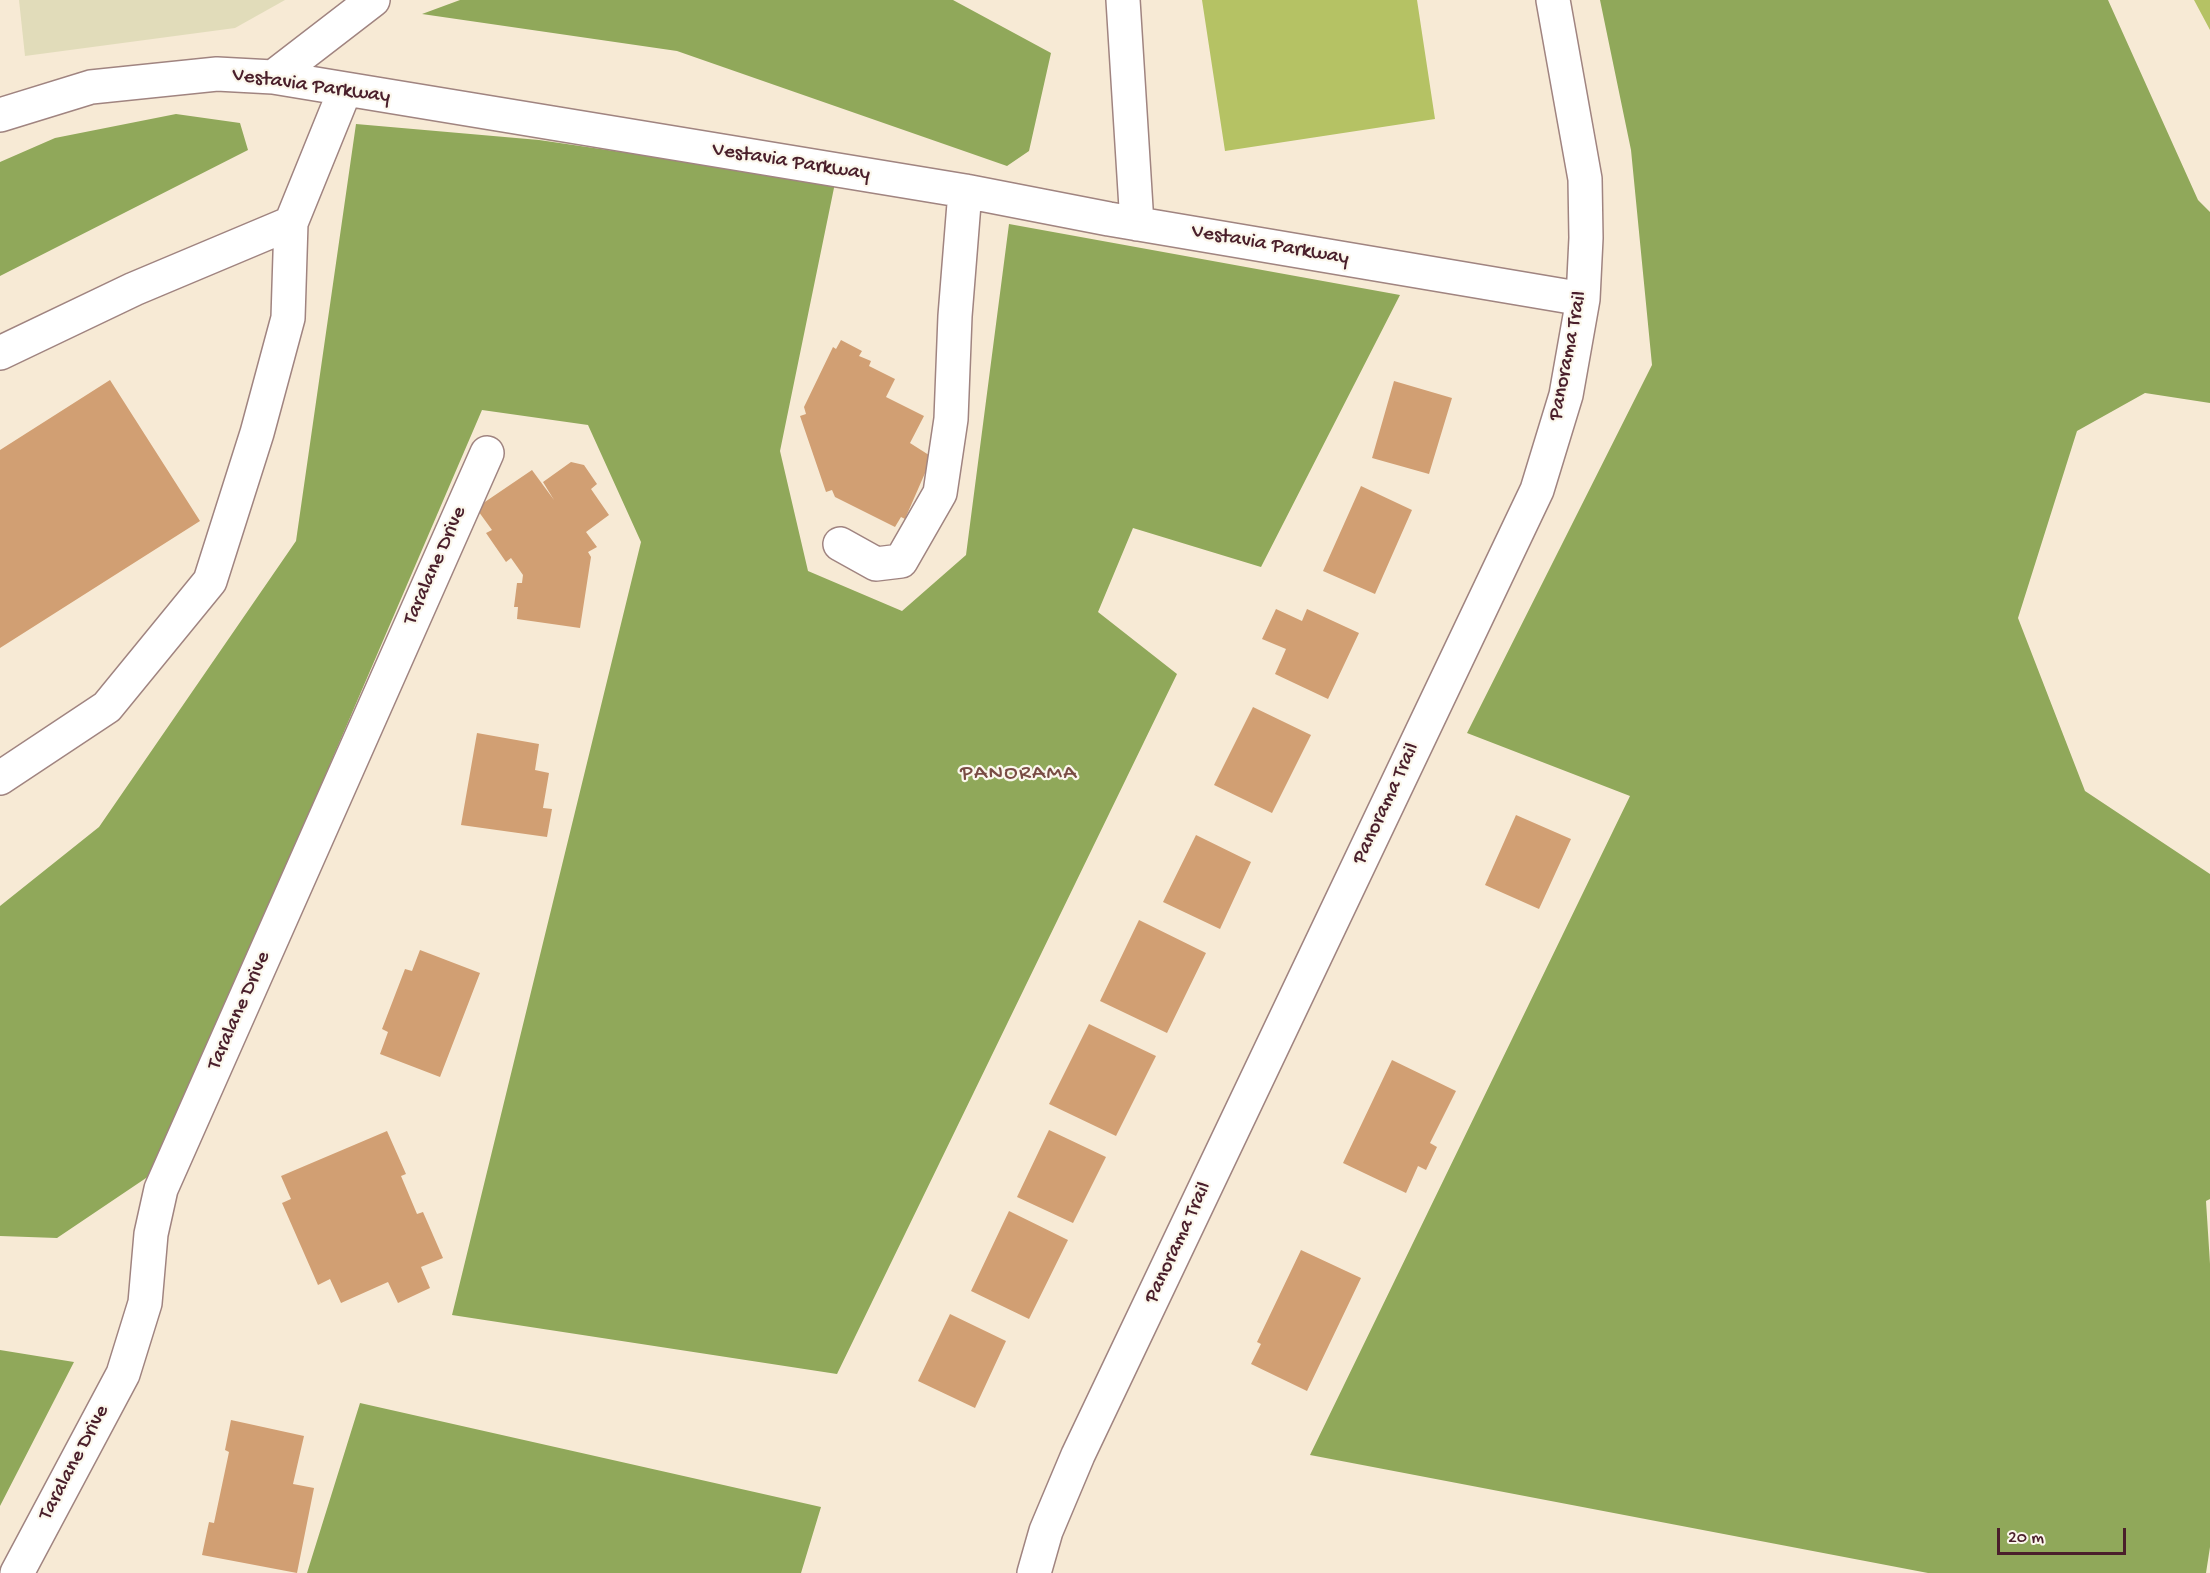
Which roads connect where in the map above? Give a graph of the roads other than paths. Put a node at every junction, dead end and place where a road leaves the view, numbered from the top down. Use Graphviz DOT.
graph roads {
  1 [pos="373,0"];
  2 [pos="1122,0"];
  3 [pos="1553,0"];
  4 [pos="273,77"];
  5 [pos="345,90"];
  6 [pos="0,115"];
  7 [pos="965,191"];
  8 [pos="291,223"];
  9 [pos="1137,224"];
  10 [pos="1583,298"];
  11 [pos="0,353"];
  12 [pos="487,453"];
  13 [pos="840,544"];
  14 [pos="0,778"];
  15 [pos="17,1573"];
  16 [pos="1034,1573"];
  1 -- 4 [label="street"];
  2 -- 9 [label="street"];
  3 -- 10 [label="street, Panorama Trail"];
  4 -- 5 [label="street, Vestavia Parkway"];
  4 -- 6 [label="street, Vestavia Parkway"];
  5 -- 7 [label="street, Vestavia Parkway"];
  5 -- 8 [label="street"];
  7 -- 9 [label="street, Vestavia Parkway"];
  7 -- 13 [label="street"];
  8 -- 11 [label="street"];
  8 -- 14 [label="street"];
  9 -- 10 [label="street, Vestavia Parkway"];
  10 -- 16 [label="street, Panorama Trail"];
  12 -- 15 [label="street, Taralane Drive"];
}
